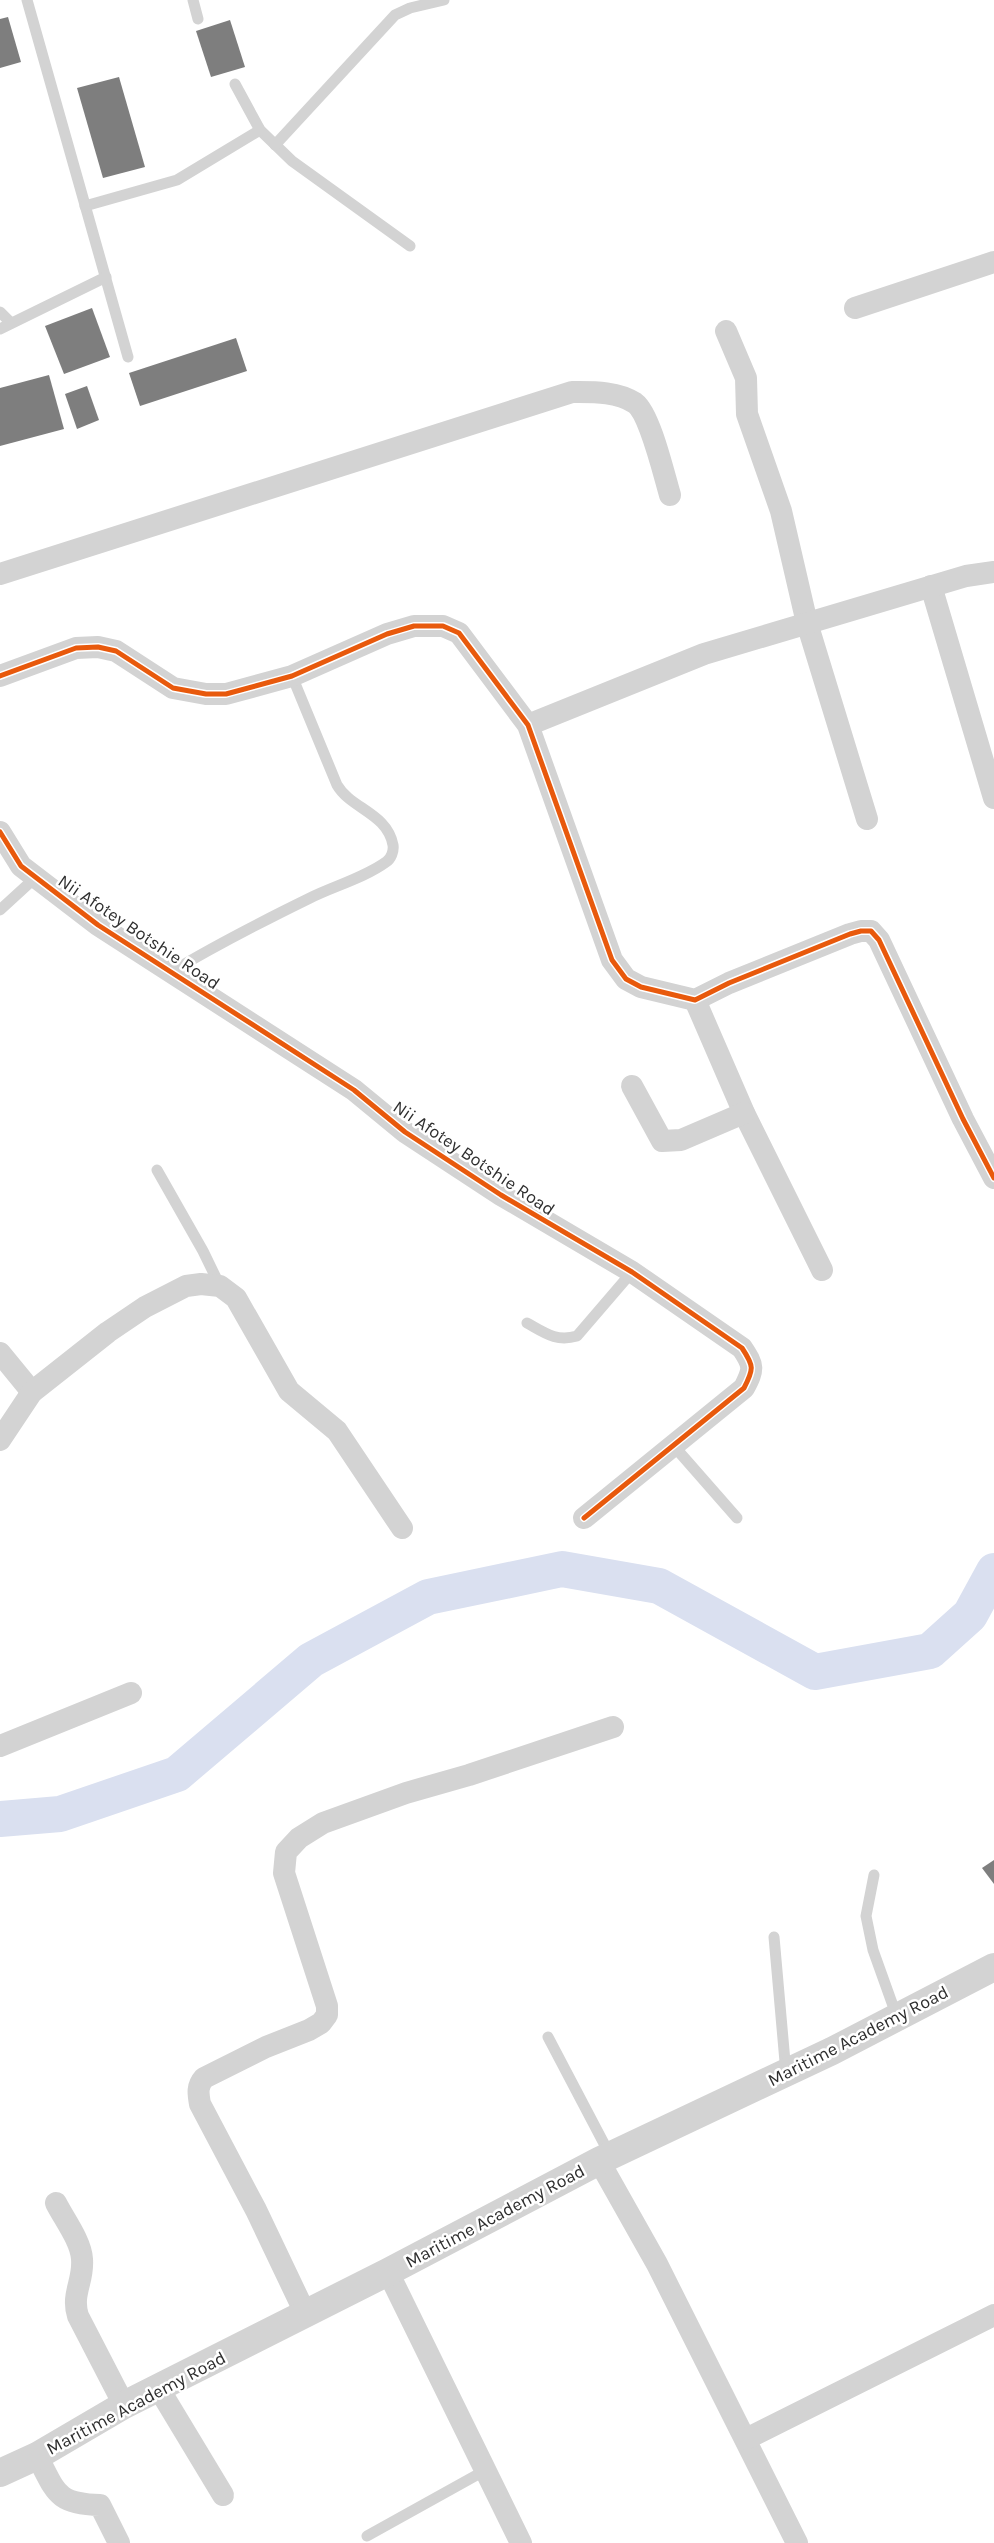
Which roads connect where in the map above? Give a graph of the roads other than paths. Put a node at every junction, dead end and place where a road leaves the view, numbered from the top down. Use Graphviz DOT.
graph roads {
  1 [pos="27,0"];
  2 [pos="193,0"];
  3 [pos="444,0"];
  4 [pos="198,19"];
  5 [pos="235,84"];
  6 [pos="260,130"];
  7 [pos="276,145"];
  8 [pos="85,206"];
  9 [pos="410,246"];
  10 [pos="994,262"];
  11 [pos="106,277"];
  12 [pos="855,308"];
  13 [pos="0,312"];
  14 [pos="11,323"];
  15 [pos="0,329"];
  16 [pos="726,331"];
  17 [pos="128,357"];
  18 [pos="670,495"];
  19 [pos="994,572"];
  20 [pos="0,574"];
  21 [pos="932,586"];
  22 [pos="807,623"];
  23 [pos="0,676"];
  24 [pos="292,676"];
  25 [pos="528,725"];
  26 [pos="994,798"];
  27 [pos="866,819"];
  28 [pos="0,832"];
  29 [pos="36,877"];
  30 [pos="0,910"];
  31 [pos="172,972"];
  32 [pos="695,1000"];
  33 [pos="632,1086"];
  34 [pos="744,1113"];
  35 [pos="157,1170"];
  36 [pos="994,1178"];
  37 [pos="822,1270"];
  38 [pos="632,1272"];
  39 [pos="220,1286"];
  40 [pos="527,1323"];
  41 [pos="0,1353"];
  42 [pos="32,1392"];
  43 [pos="0,1440"];
  44 [pos="674,1445"];
  45 [pos="584,1518"];
  46 [pos="737,1518"];
  47 [pos="402,1528"];
  48 [pos="132,1693"];
  49 [pos="613,1727"];
  50 [pos="0,1746"];
  51 [pos="874,1874"];
  52 [pos="774,1937"];
  53 [pos="994,1967"];
  54 [pos="897,2016"];
  55 [pos="548,2037"];
  56 [pos="786,2073"];
  57 [pos="604,2158"];
  58 [pos="56,2203"];
  59 [pos="388,2272"];
  60 [pos="994,2314"];
  61 [pos="306,2315"];
  62 [pos="159,2389"];
  63 [pos="124,2405"];
  64 [pos="746,2439"];
  65 [pos="37,2456"];
  66 [pos="484,2471"];
  67 [pos="0,2473"];
  68 [pos="223,2495"];
  69 [pos="367,2536"];
  70 [pos="119,2543"];
  71 [pos="521,2543"];
  72 [pos="797,2543"];
  1 -- 8 [label="lane"];
  2 -- 4 [label="lane"];
  3 -- 7 [label="lane"];
  5 -- 6 [label="lane"];
  6 -- 7 [label="lane"];
  6 -- 8 [label="lane"];
  7 -- 9 [label="lane"];
  8 -- 11 [label="lane"];
  10 -- 12 [label="street"];
  11 -- 14 [label="lane"];
  11 -- 17 [label="lane"];
  13 -- 14 [label="lane"];
  14 -- 15 [label="lane"];
  16 -- 22 [label="street"];
  18 -- 20 [label="street"];
  19 -- 21 [label="street"];
  21 -- 22 [label="street"];
  21 -- 26 [label="street"];
  22 -- 25 [label="street"];
  22 -- 27 [label="street"];
  23 -- 24 [label="street"];
  24 -- 25 [label="street"];
  24 -- 31 [label="lane"];
  25 -- 32 [label="street"];
  28 -- 29 [label="street, Nii Afotey Botshie Road"];
  29 -- 30 [label="lane"];
  29 -- 31 [label="street, Nii Afotey Botshie Road"];
  31 -- 38 [label="street, Nii Afotey Botshie Road"];
  32 -- 34 [label="street"];
  32 -- 36 [label="street"];
  33 -- 34 [label="street"];
  34 -- 37 [label="street"];
  35 -- 39 [label="lane"];
  38 -- 40 [label="lane"];
  38 -- 44 [label="street, Nii Afotey Botshie Road"];
  39 -- 42 [label="street"];
  39 -- 47 [label="street"];
  41 -- 42 [label="street"];
  42 -- 43 [label="street"];
  44 -- 45 [label="street, Nii Afotey Botshie Road"];
  44 -- 46 [label="lane"];
  48 -- 50 [label="street"];
  49 -- 61 [label="street"];
  51 -- 54 [label="lane"];
  52 -- 56 [label="lane"];
  53 -- 54 [label="street, Maritime Academy Road"];
  54 -- 56 [label="street, Maritime Academy Road"];
  55 -- 57 [label="lane"];
  56 -- 57 [label="street, Maritime Academy Road"];
  57 -- 59 [label="street, Maritime Academy Road"];
  57 -- 64 [label="street"];
  58 -- 63 [label="street"];
  59 -- 61 [label="street, Maritime Academy Road"];
  59 -- 66 [label="street"];
  60 -- 64 [label="street"];
  61 -- 62 [label="street, Maritime Academy Road"];
  62 -- 63 [label="street, Maritime Academy Road"];
  62 -- 68 [label="street"];
  63 -- 65 [label="street, Maritime Academy Road"];
  64 -- 72 [label="street"];
  65 -- 67 [label="street, Maritime Academy Road"];
  65 -- 70 [label="street"];
  66 -- 69 [label="lane"];
  66 -- 71 [label="street"];
}
